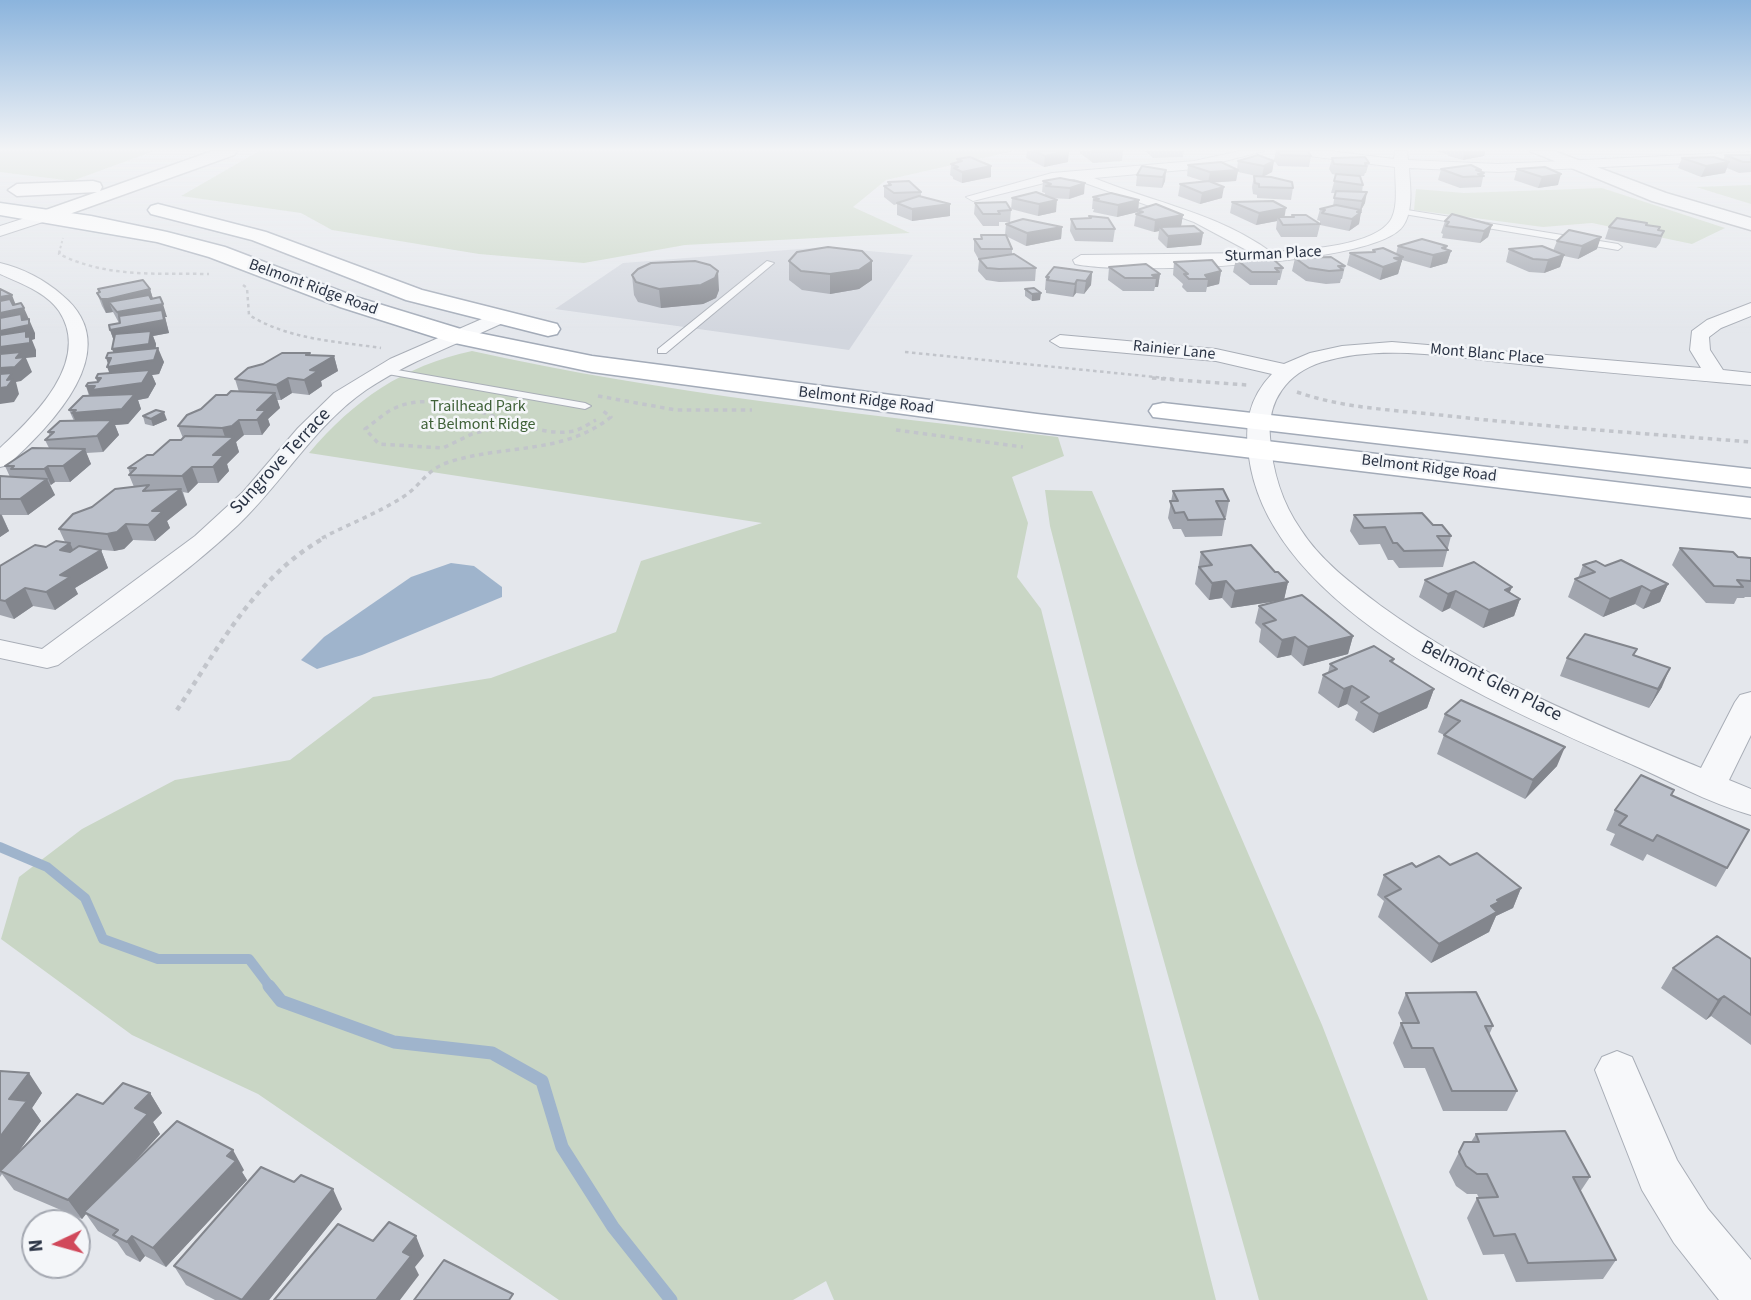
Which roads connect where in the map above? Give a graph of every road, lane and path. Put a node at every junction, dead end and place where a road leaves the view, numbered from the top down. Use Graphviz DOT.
graph roads {
  1 [pos="1401,211"];
  2 [pos="12,212"];
  3 [pos="43,212"];
  4 [pos="167,212"];
  5 [pos="1180,212"];
  6 [pos="1405,212"];
  7 [pos="1709,212"];
  8 [pos="1751,224"];
  9 [pos="0,231"];
  10 [pos="1618,247"];
  11 [pos="1267,257"];
  12 [pos="1081,260"];
  13 [pos="770,264"];
  14 [pos="0,268"];
  15 [pos="1751,309"];
  16 [pos="498,318"];
  17 [pos="569,333"];
  18 [pos="459,337"];
  19 [pos="1060,340"];
  20 [pos="628,344"];
  21 [pos="663,351"];
  22 [pos="905,352"];
  23 [pos="387,371"];
  24 [pos="1287,371"];
  25 [pos="1716,376"];
  26 [pos="1751,379"];
  27 [pos="940,386"];
  28 [pos="1270,387"];
  29 [pos="583,405"];
  30 [pos="1133,407"];
  31 [pos="516,422"];
  32 [pos="1258,435"];
  33 [pos="1751,442"];
  34 [pos="0,460"];
  35 [pos="1751,478"];
  36 [pos="1751,508"];
  37 [pos="0,649"];
  38 [pos="1751,702"];
  39 [pos="177,710"];
  40 [pos="1710,784"];
  41 [pos="1751,803"];
  42 [pos="1617,1070"];
  43 [pos="1751,1299"];
  1 -- 11 [label="street, Sturman Place"];
  2 -- 9 [label="street"];
  3 -- 18 [label="main road, Belmont Ridge Road"];
  4 -- 16 [label="main road, Belmont Ridge Road"];
  5 -- 11 [label="street"];
  6 -- 10 [label="lane"];
  7 -- 8 [label="street"];
  11 -- 12 [label="street, Sturman Place"];
  13 -- 21 [label="lane"];
  14 -- 34 [label="street"];
  15 -- 25 [label="street"];
  16 -- 17 [label="main road, Belmont Ridge Road"];
  16 -- 18 [label="street, Sungrove Terrace"];
  18 -- 23 [label="street, Sungrove Terrace"];
  18 -- 32 [label="main road, Belmont Ridge Road"];
  19 -- 24 [label="street, Rainier Lane"];
  20 -- 21 [label="main road, Belmont Ridge Road"];
  21 -- 27 [label="main road, Belmont Ridge Road"];
  22 -- 28 [label="path"];
  23 -- 29 [label="lane"];
  23 -- 37 [label="street, Sungrove Terrace"];
  24 -- 25 [label="street, Mont Blanc Place"];
  24 -- 28 [label="street, Mont Blanc Place"];
  25 -- 26 [label="street, Mont Blanc Place"];
  28 -- 32 [label="street, Mont Blanc Place"];
  28 -- 33 [label="path"];
  29 -- 31 [label="path"];
  29 -- 39 [label="path"];
  30 -- 32 [label="main road, Belmont Ridge Road"];
  31 -- 31 [label="path"];
  32 -- 35 [label="main road, Belmont Ridge Road"];
  32 -- 36 [label="main road, Belmont Ridge Road"];
  32 -- 40 [label="street, Belmont Glen Place"];
  38 -- 40 [label="street"];
  40 -- 41 [label="street, Belmont Glen Place"];
  42 -- 43 [label="street"];
}
